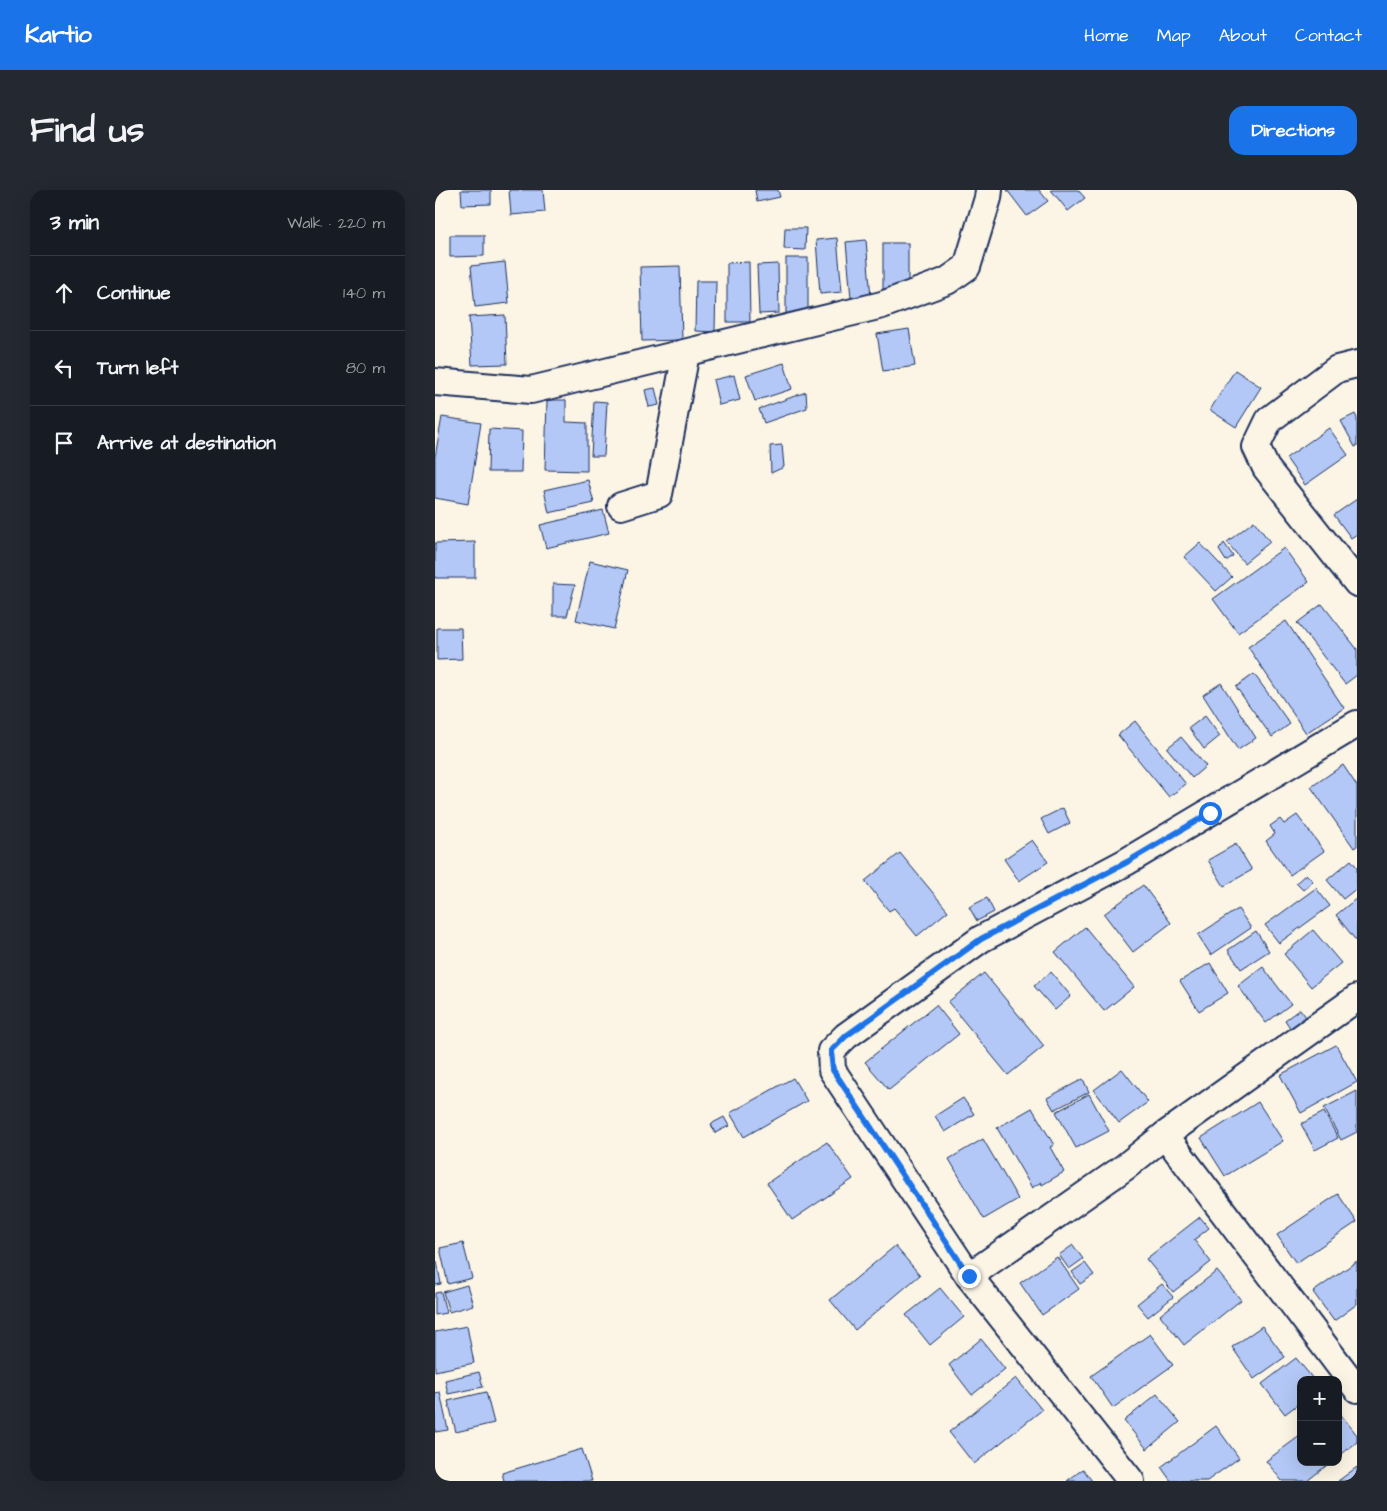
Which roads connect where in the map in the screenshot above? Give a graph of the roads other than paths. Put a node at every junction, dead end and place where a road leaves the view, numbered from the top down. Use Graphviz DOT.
graph roads {
  1 [pos="989,190"];
  2 [pos="686,353"];
  3 [pos="1357,364"];
  4 [pos="435,382"];
  5 [pos="621,506"];
  6 [pos="1357,582"];
  7 [pos="1357,724"];
  8 [pos="1354,1008"];
  9 [pos="1165,1134"];
  10 [pos="969,1276"];
  11 [pos="1357,1389"];
  12 [pos="1131,1481"];
  1 -- 2 [label="street"];
  2 -- 4 [label="street"];
  2 -- 5 [label="street"];
  3 -- 6 [label="street"];
  7 -- 10 [label="street"];
  8 -- 9 [label="street"];
  9 -- 10 [label="street"];
  9 -- 11 [label="street"];
  10 -- 12 [label="street"];
}
